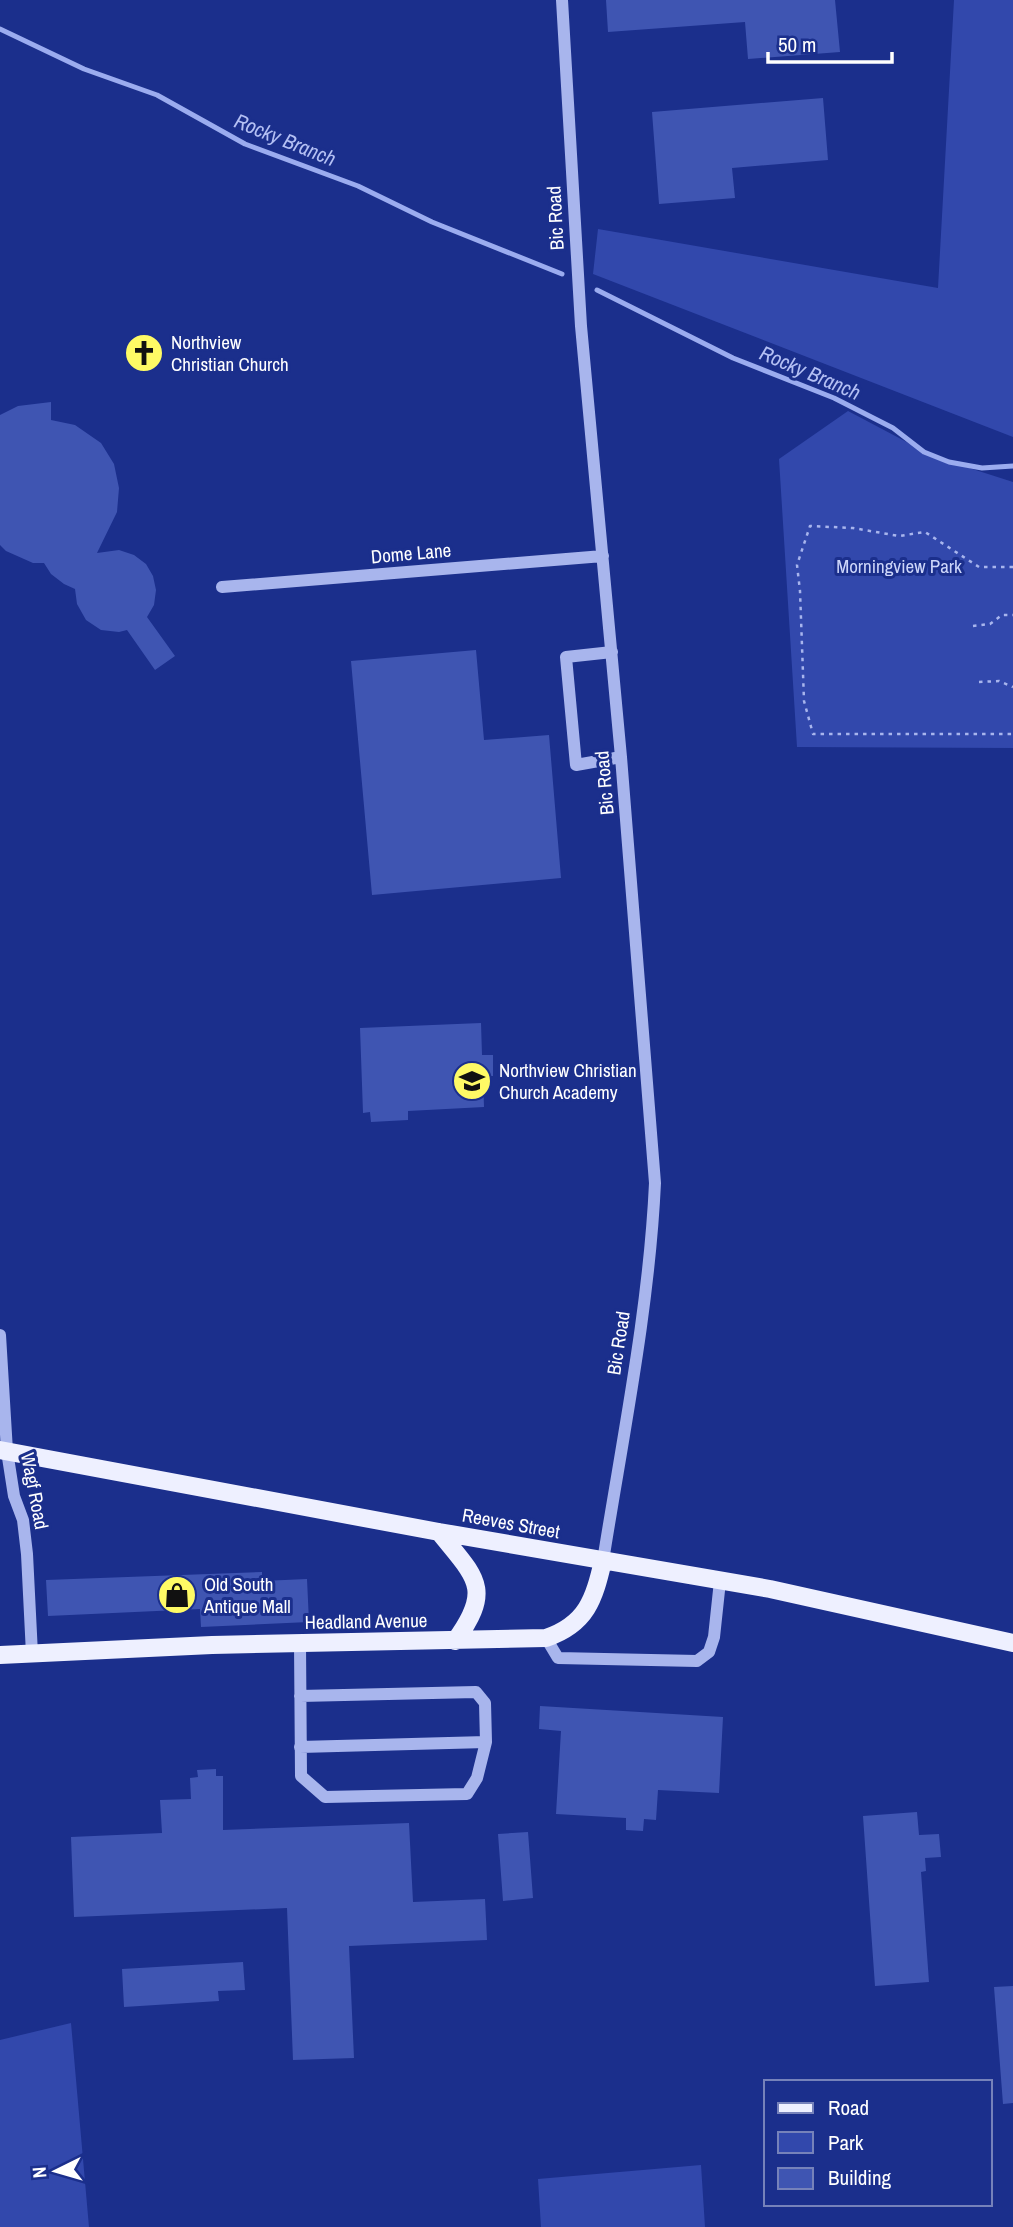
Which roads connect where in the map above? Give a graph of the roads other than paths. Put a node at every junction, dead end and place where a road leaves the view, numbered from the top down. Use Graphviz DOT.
graph roads {
  1 [pos="562,0"];
  2 [pos="603,556"];
  3 [pos="222,587"];
  4 [pos="612,652"];
  5 [pos="621,757"];
  6 [pos="0,1335"];
  7 [pos="1,1384"];
  8 [pos="4,1450"];
  9 [pos="439,1532"];
  10 [pos="603,1560"];
  11 [pos="720,1581"];
  12 [pos="546,1638"];
  13 [pos="455,1641"];
  14 [pos="300,1643"];
  15 [pos="1013,1643"];
  16 [pos="32,1654"];
  17 [pos="0,1656"];
  18 [pos="300,1696"];
  19 [pos="486,1742"];
  20 [pos="300,1747"];
  1 -- 2 [label="street, Bic Road"];
  2 -- 3 [label="street, Dome Lane"];
  2 -- 4 [label="street, Bic Road"];
  4 -- 5 [label="street, Bic Road"];
  4 -- 5 [label="street"];
  5 -- 10 [label="street, Bic Road"];
  6 -- 7 [label="street, Wagf Road"];
  7 -- 8 [label="street, Wagf Road"];
  8 -- 9 [label="main road, Reeves Street"];
  8 -- 16 [label="street, Wagf Road"];
  9 -- 10 [label="main road, Reeves Street"];
  9 -- 13 [label="main road"];
  10 -- 11 [label="main road, Reeves Street"];
  10 -- 12 [label="main road, Headland Avenue"];
  11 -- 12 [label="street"];
  11 -- 15 [label="main road, Reeves Street"];
  12 -- 13 [label="main road, Headland Avenue"];
  13 -- 14 [label="main road, Headland Avenue"];
  14 -- 16 [label="main road, Headland Avenue"];
  14 -- 18 [label="street"];
  16 -- 17 [label="main road, Headland Avenue"];
  18 -- 19 [label="street"];
  18 -- 20 [label="street"];
  19 -- 20 [label="street"];
  19 -- 20 [label="street"];
}
